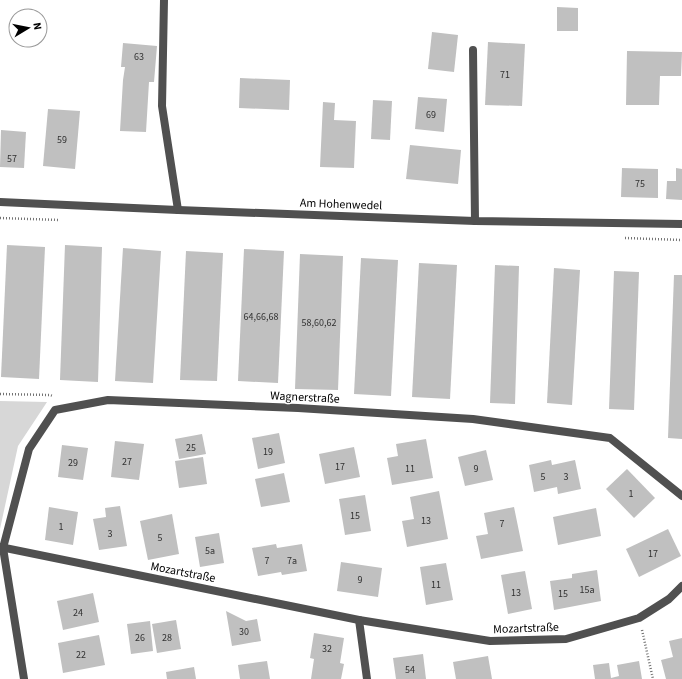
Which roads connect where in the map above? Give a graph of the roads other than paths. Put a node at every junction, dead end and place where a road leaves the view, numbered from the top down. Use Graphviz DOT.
graph roads {
  1 [pos="164,0"];
  2 [pos="473,50"];
  3 [pos="0,202"];
  4 [pos="178,210"];
  5 [pos="475,221"];
  6 [pos="682,224"];
  7 [pos="682,496"];
  8 [pos="2,548"];
  9 [pos="682,586"];
  10 [pos="359,620"];
  11 [pos="24,679"];
  12 [pos="367,679"];
  1 -- 4 [label="street"];
  2 -- 5 [label="street"];
  3 -- 4 [label="street, Am Hohenwedel"];
  4 -- 5 [label="street, Am Hohenwedel"];
  5 -- 6 [label="street, Am Hohenwedel"];
  7 -- 8 [label="street, Wagnerstraße"];
  8 -- 10 [label="street, Mozartstraße"];
  8 -- 11 [label="street"];
  9 -- 10 [label="street, Mozartstraße"];
  10 -- 12 [label="street"];
}
